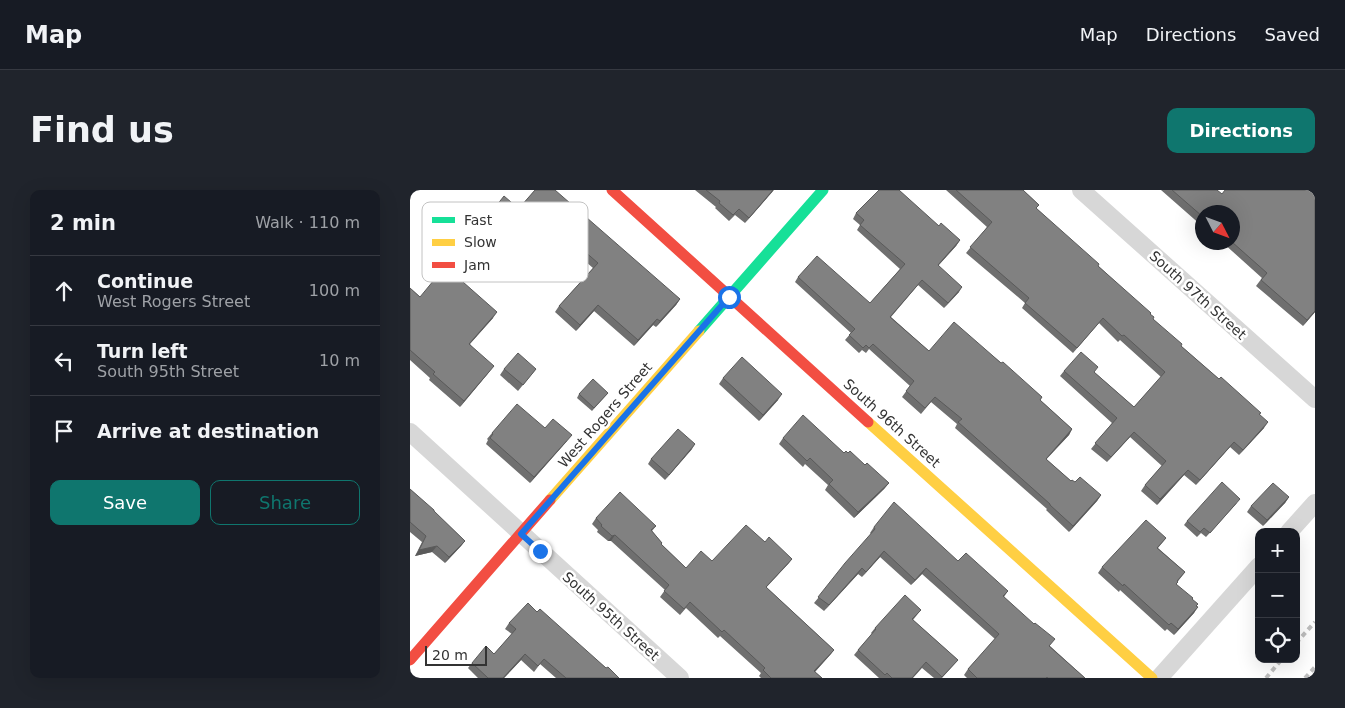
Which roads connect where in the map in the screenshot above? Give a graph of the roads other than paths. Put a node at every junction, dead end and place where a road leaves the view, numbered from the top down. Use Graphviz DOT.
graph roads {
  1 [pos="612,190"];
  2 [pos="823,190"];
  3 [pos="1082,190"];
  4 [pos="729,297"];
  5 [pos="1315,399"];
  6 [pos="410,432"];
  7 [pos="1315,503"];
  8 [pos="1293,528"];
  9 [pos="521,534"];
  10 [pos="1255,570"];
  11 [pos="410,660"];
  12 [pos="680,678"];
  13 [pos="1152,678"];
  14 [pos="1159,678"];
  1 -- 4 [label="street, South 96th Street"];
  2 -- 4 [label="street, West Rogers Street"];
  3 -- 5 [label="street, South 97th Street"];
  4 -- 9 [label="street, West Rogers Street"];
  4 -- 13 [label="street, South 96th Street"];
  6 -- 9 [label="street, South 95th Street"];
  7 -- 8 [label="street"];
  9 -- 11 [label="street, West Rogers Street"];
  9 -- 12 [label="street, South 95th Street"];
  10 -- 14 [label="street"];
}
